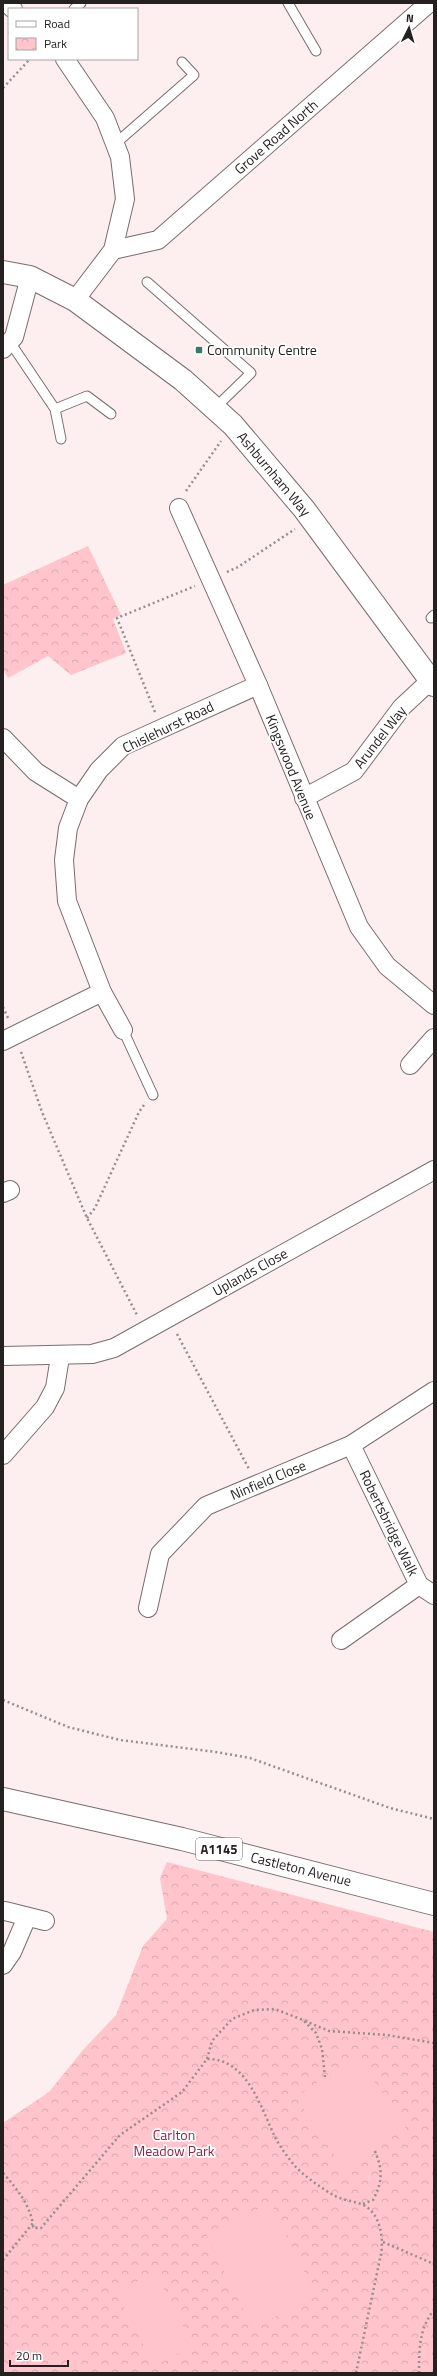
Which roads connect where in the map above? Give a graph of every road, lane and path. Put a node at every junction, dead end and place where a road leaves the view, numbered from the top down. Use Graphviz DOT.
graph roads {
  1 [pos="288,3"];
  2 [pos="429,3"];
  3 [pos="316,51"];
  4 [pos="29,60"];
  5 [pos="66,60"];
  6 [pos="182,62"];
  7 [pos="3,88"];
  8 [pos="115,144"];
  9 [pos="113,250"];
  10 [pos="3,272"];
  11 [pos="30,277"];
  12 [pos="147,282"];
  13 [pos="75,300"];
  14 [pos="6,345"];
  15 [pos="214,408"];
  16 [pos="55,409"];
  17 [pos="110,414"];
  18 [pos="233,425"];
  19 [pos="61,439"];
  20 [pos="179,508"];
  21 [pos="310,518"];
  22 [pos="210,579"];
  23 [pos="432,683"];
  24 [pos="258,685"];
  25 [pos="162,729"];
  26 [pos="3,738"];
  27 [pos="304,798"];
  28 [pos="79,799"];
  29 [pos="102,992"];
  30 [pos="434,1005"];
  31 [pos="3,1007"];
  32 [pos="123,1030"];
  33 [pos="9,1038"];
  34 [pos="434,1038"];
  35 [pos="410,1065"];
  36 [pos="153,1095"];
  37 [pos="434,1170"];
  38 [pos="87,1218"];
  39 [pos="168,1318"];
  40 [pos="145,1331"];
  41 [pos="3,1356"];
  42 [pos="60,1356"];
  43 [pos="434,1391"];
  44 [pos="351,1445"];
  45 [pos="3,1455"];
  46 [pos="257,1484"];
  47 [pos="418,1585"];
  48 [pos="434,1595"];
  49 [pos="148,1608"];
  50 [pos="341,1640"];
  51 [pos="3,1700"];
  52 [pos="3,1799"];
  53 [pos="434,1819"];
  54 [pos="434,1904"];
  55 [pos="5,1911"];
  56 [pos="27,1917"];
  57 [pos="45,1921"];
  58 [pos="3,1965"];
  59 [pos="303,2020"];
  60 [pos="434,2043"];
  61 [pos="207,2059"];
  62 [pos="325,2077"];
  63 [pos="374,2149"];
  64 [pos="3,2173"];
  65 [pos="363,2204"];
  66 [pos="33,2223"];
  67 [pos="383,2242"];
  68 [pos="3,2260"];
  69 [pos="434,2264"];
  70 [pos="434,2310"];
  71 [pos="358,2373"];
  72 [pos="419,2373"];
  1 -- 3 [label="lane"];
  2 -- 9 [label="street, Grove Road North"];
  4 -- 7 [label="path"];
  5 -- 8 [label="street"];
  6 -- 8 [label="lane"];
  8 -- 9 [label="street"];
  9 -- 13 [label="street"];
  10 -- 11 [label="street, Ashburnham Way"];
  11 -- 13 [label="street, Ashburnham Way"];
  11 -- 14 [label="street"];
  12 -- 15 [label="lane"];
  13 -- 15 [label="street, Ashburnham Way"];
  14 -- 16 [label="lane"];
  15 -- 18 [label="street, Ashburnham Way"];
  16 -- 17 [label="lane"];
  16 -- 19 [label="lane"];
  18 -- 20 [label="path"];
  18 -- 21 [label="street, Ashburnham Way"];
  20 -- 22 [label="street, Kingswood Avenue"];
  21 -- 22 [label="path"];
  21 -- 23 [label="street, Ashburnham Way"];
  22 -- 24 [label="street, Kingswood Avenue"];
  22 -- 25 [label="path"];
  23 -- 27 [label="street, Arundel Way"];
  24 -- 25 [label="street, Chislehurst Road"];
  24 -- 27 [label="street, Kingswood Avenue"];
  25 -- 28 [label="street, Chislehurst Road"];
  26 -- 28 [label="street"];
  27 -- 30 [label="street, Kingswood Avenue"];
  28 -- 29 [label="street, Chislehurst Road"];
  29 -- 32 [label="street, Chislehurst Road"];
  29 -- 33 [label="street"];
  31 -- 33 [label="path"];
  32 -- 36 [label="lane"];
  33 -- 38 [label="path"];
  34 -- 35 [label="street"];
  36 -- 38 [label="path"];
  37 -- 39 [label="street, Uplands Close"];
  38 -- 40 [label="path"];
  39 -- 40 [label="street, Uplands Close"];
  39 -- 46 [label="path"];
  40 -- 42 [label="street, Uplands Close"];
  41 -- 42 [label="street, Uplands Close"];
  42 -- 45 [label="street"];
  43 -- 44 [label="street, Ninfield Close"];
  44 -- 46 [label="street, Ninfield Close"];
  44 -- 47 [label="street, Robertsbridge Walk"];
  46 -- 49 [label="street, Ninfield Close"];
  47 -- 48 [label="street, Robertsbridge Walk"];
  47 -- 50 [label="street"];
  51 -- 53 [label="path"];
  52 -- 54 [label="street, Castleton Avenue / A1145"];
  55 -- 56 [label="street"];
  56 -- 57 [label="street"];
  56 -- 58 [label="street"];
  59 -- 60 [label="path"];
  59 -- 61 [label="path"];
  59 -- 62 [label="path"];
  61 -- 65 [label="path"];
  61 -- 66 [label="path"];
  63 -- 65 [label="path"];
  64 -- 66 [label="path"];
  65 -- 67 [label="path"];
  66 -- 68 [label="path"];
  67 -- 69 [label="path"];
  67 -- 71 [label="path"];
  70 -- 72 [label="path"];
}
